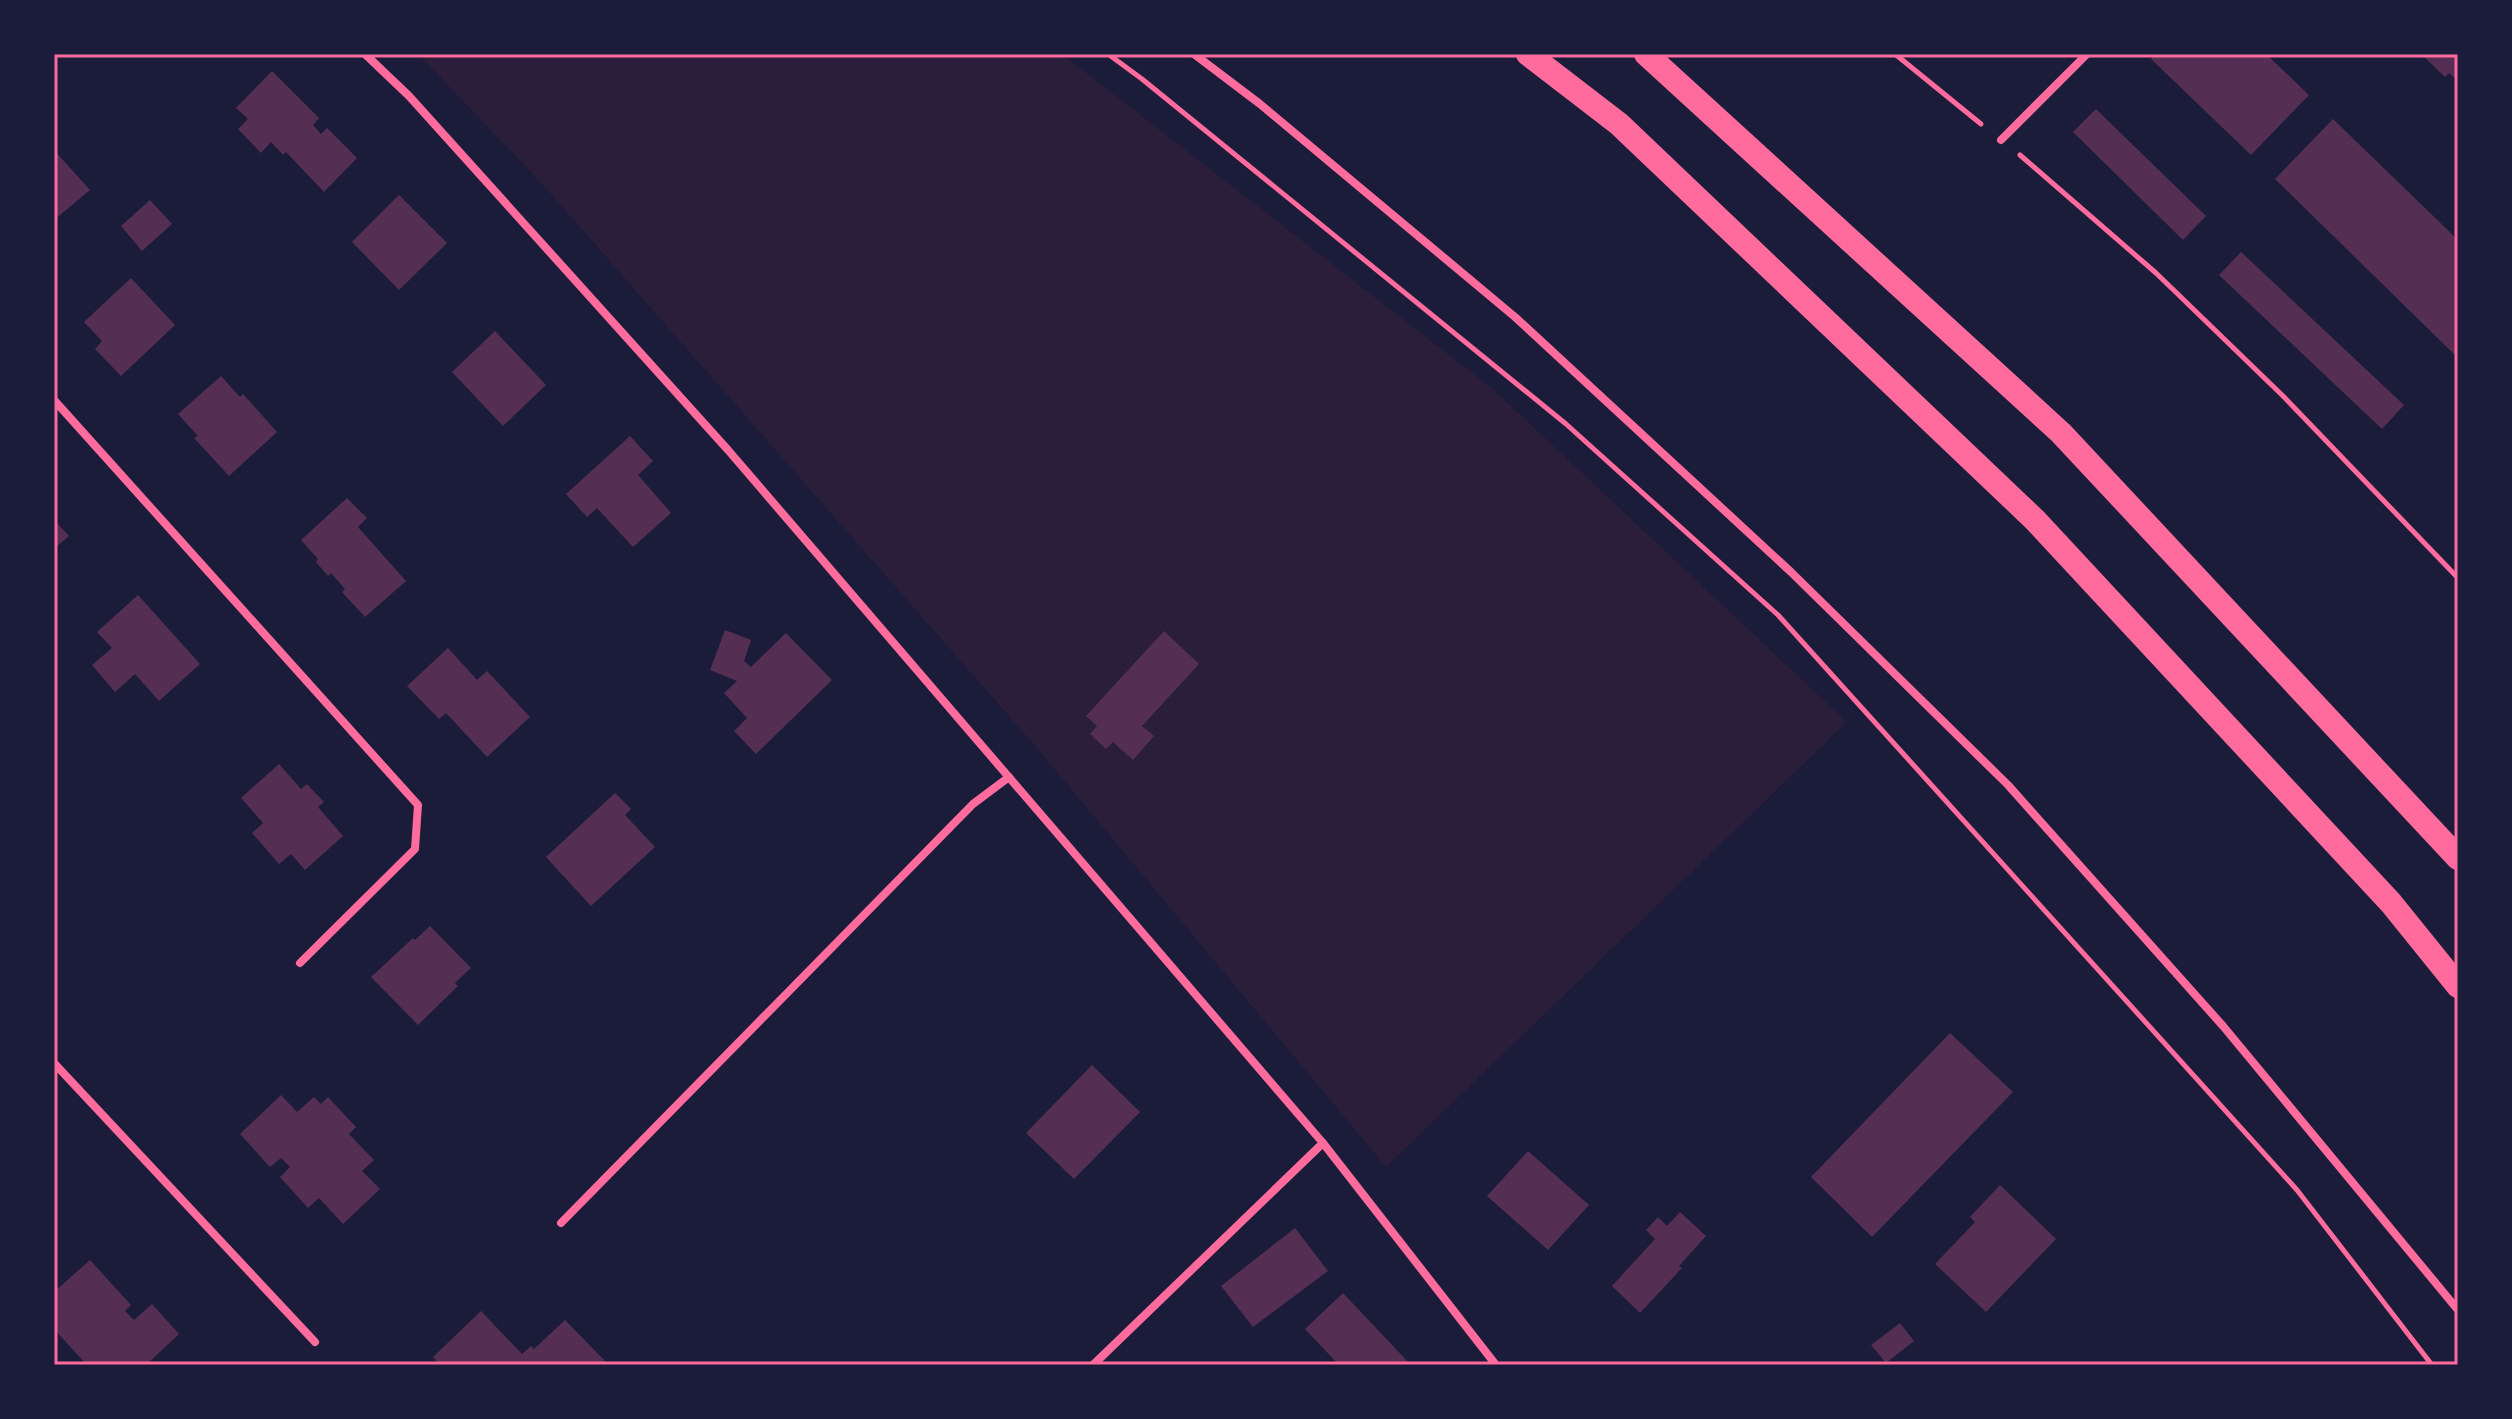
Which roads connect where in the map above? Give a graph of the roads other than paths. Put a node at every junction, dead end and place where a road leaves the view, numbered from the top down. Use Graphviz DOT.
graph roads {
  1 [pos="365,54"];
  2 [pos="1194,54"];
  3 [pos="1528,54"];
  4 [pos="1646,54"];
  5 [pos="2087,54"];
  6 [pos="2001,140"];
  7 [pos="54,400"];
  8 [pos="1009,777"];
  9 [pos="2458,858"];
  10 [pos="300,963"];
  11 [pos="2458,986"];
  12 [pos="54,1063"];
  13 [pos="1323,1143"];
  14 [pos="561,1223"];
  15 [pos="2458,1310"];
  16 [pos="315,1342"];
  17 [pos="1093,1365"];
  18 [pos="1496,1365"];
  1 -- 8 [label="street"];
  2 -- 15 [label="street"];
  3 -- 11 [label="highway"];
  4 -- 9 [label="highway"];
  5 -- 6 [label="street"];
  7 -- 10 [label="street"];
  8 -- 13 [label="street"];
  8 -- 14 [label="street"];
  12 -- 16 [label="street"];
  13 -- 17 [label="street"];
  13 -- 18 [label="street"];
}
